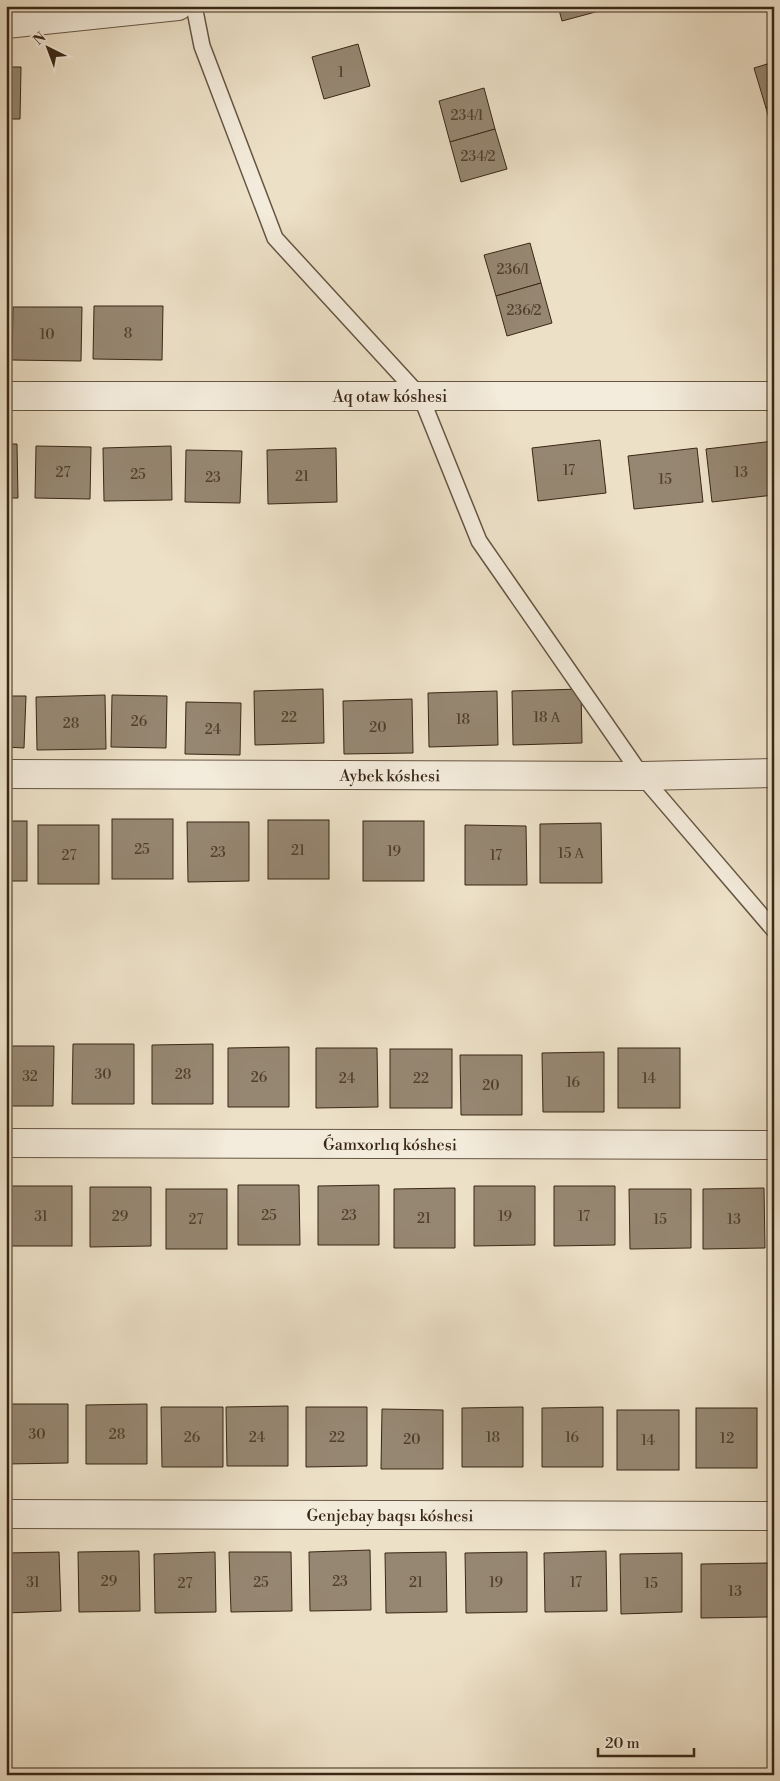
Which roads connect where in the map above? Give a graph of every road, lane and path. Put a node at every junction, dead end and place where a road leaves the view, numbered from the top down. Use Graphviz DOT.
graph roads {
  1 [pos="178,6"];
  2 [pos="194,6"];
  3 [pos="6,24"];
  4 [pos="6,396"];
  5 [pos="774,396"];
  6 [pos="422,397"];
  7 [pos="6,774"];
  8 [pos="774,774"];
  9 [pos="642,776"];
  10 [pos="774,930"];
  11 [pos="6,1143"];
  12 [pos="774,1145"];
  13 [pos="6,1514"];
  14 [pos="774,1516"];
  1 -- 3 [label="street"];
  2 -- 6 [label="lane"];
  4 -- 6 [label="street, Aq otaw kóshesi"];
  5 -- 6 [label="street, Aq otaw kóshesi"];
  6 -- 9 [label="lane"];
  7 -- 9 [label="street, Aybek kóshesi"];
  8 -- 9 [label="street, Aybek kóshesi"];
  9 -- 10 [label="lane"];
  11 -- 12 [label="street, Ǵamxorlıq kóshesi"];
  13 -- 14 [label="street, Genjebay baqsı kóshesi"];
}
